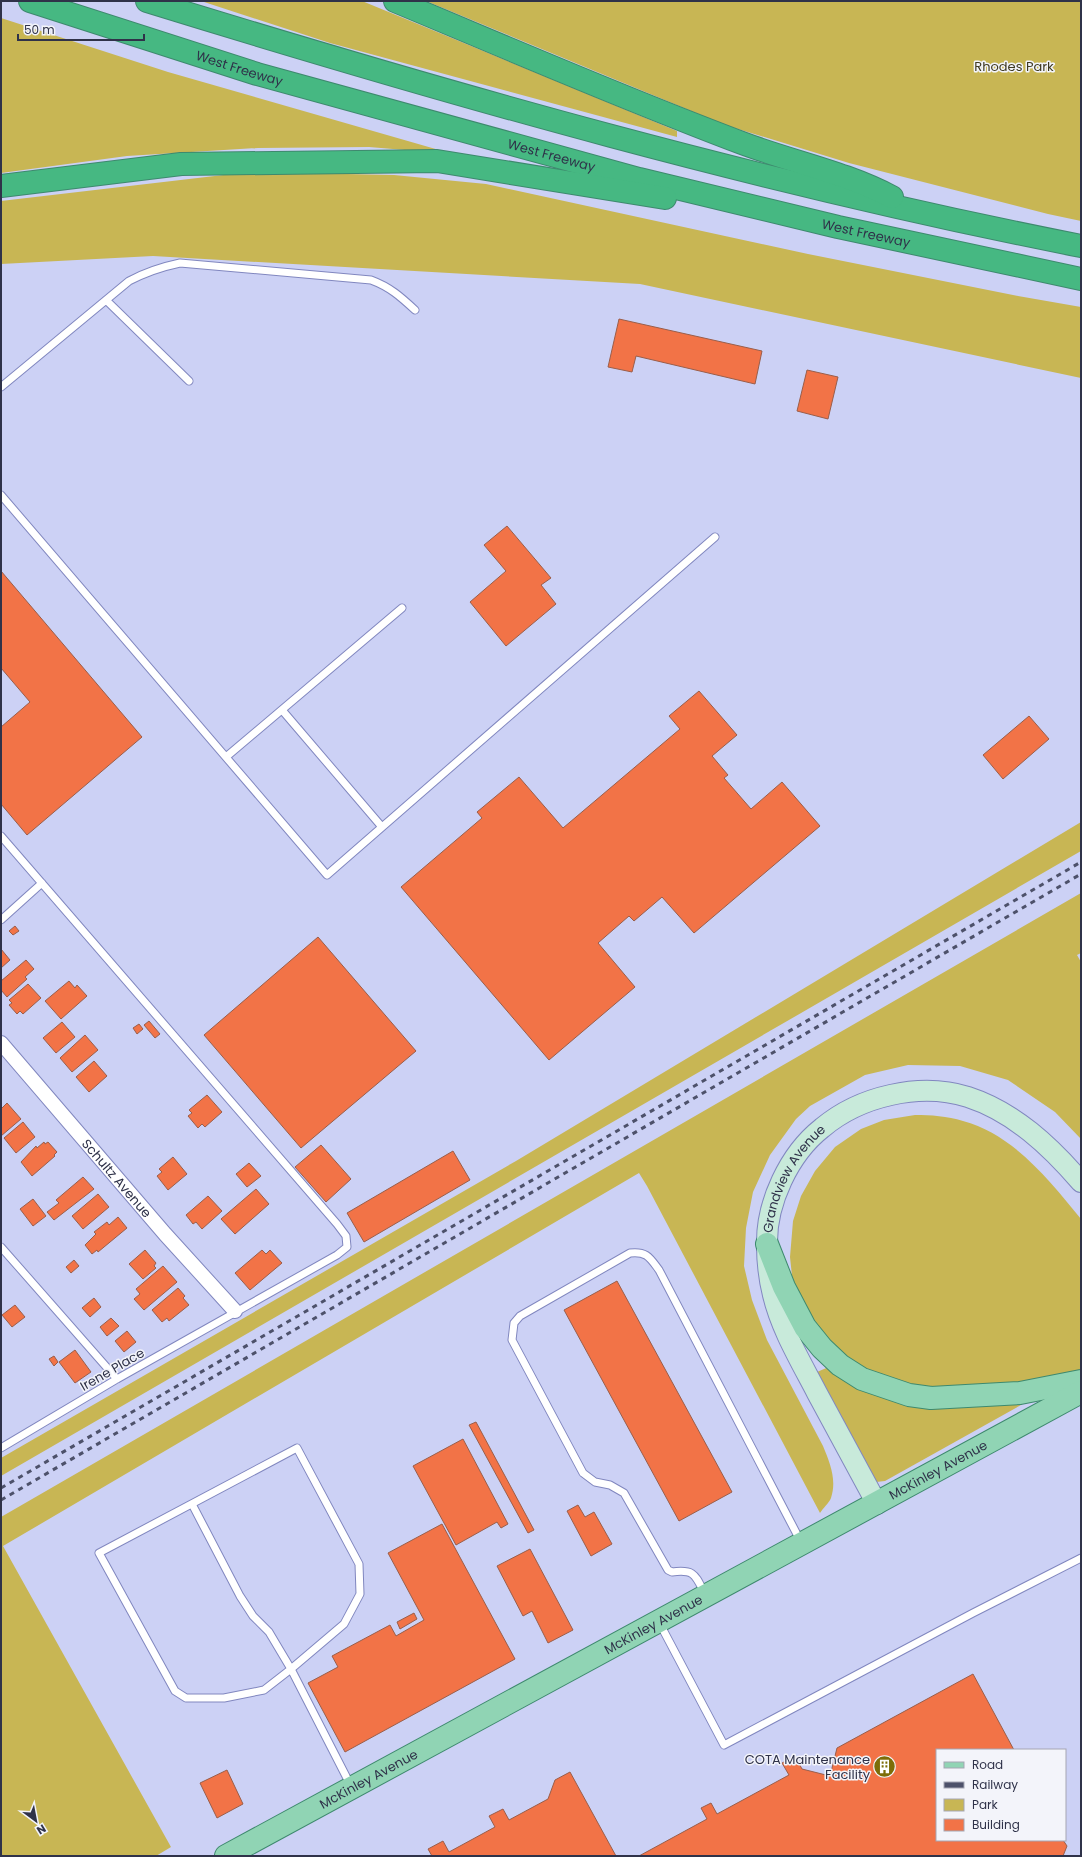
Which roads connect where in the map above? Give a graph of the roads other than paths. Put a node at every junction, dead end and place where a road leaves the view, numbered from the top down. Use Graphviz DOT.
graph roads {
  1 [pos="30,1"];
  2 [pos="147,1"];
  3 [pos="395,1"];
  4 [pos="1,186"];
  5 [pos="922,212"];
  6 [pos="838,227"];
  7 [pos="1081,246"];
  8 [pos="1081,280"];
  9 [pos="106,300"];
  10 [pos="415,310"];
  11 [pos="189,381"];
  12 [pos="1,387"];
  13 [pos="1,495"];
  14 [pos="715,537"];
  15 [pos="402,608"];
  16 [pos="282,710"];
  17 [pos="226,757"];
  18 [pos="382,827"];
  19 [pos="1,836"];
  20 [pos="42,883"];
  21 [pos="1,920"];
  22 [pos="1,1044"];
  23 [pos="1081,1182"];
  24 [pos="767,1244"];
  25 [pos="1,1247"];
  26 [pos="235,1311"];
  27 [pos="117,1379"];
  28 [pos="1081,1381"];
  29 [pos="1081,1392"];
  30 [pos="1,1448"];
  31 [pos="192,1504"];
  32 [pos="877,1504"];
  33 [pos="802,1544"];
  34 [pos="1081,1558"];
  35 [pos="706,1596"];
  36 [pos="658,1621"];
  37 [pos="291,1670"];
  38 [pos="352,1788"];
  39 [pos="226,1856"];
  1 -- 6 [label="highway, West Freeway"];
  2 -- 5 [label="highway"];
  3 -- 5 [label="highway"];
  4 -- 6 [label="highway"];
  5 -- 7 [label="highway"];
  6 -- 8 [label="highway, West Freeway"];
  9 -- 10 [label="lane"];
  9 -- 11 [label="lane"];
  9 -- 12 [label="lane"];
  13 -- 17 [label="lane"];
  14 -- 18 [label="lane"];
  15 -- 16 [label="lane"];
  16 -- 17 [label="lane"];
  16 -- 18 [label="lane"];
  17 -- 18 [label="lane"];
  19 -- 20 [label="lane"];
  20 -- 21 [label="lane"];
  20 -- 26 [label="lane, Irene Place"];
  22 -- 26 [label="street, Schultz Avenue"];
  23 -- 24 [label="main road, Grandview Avenue"];
  24 -- 28 [label="main road"];
  24 -- 32 [label="main road, Grandview Avenue"];
  25 -- 27 [label="lane"];
  26 -- 27 [label="lane, Irene Place"];
  27 -- 30 [label="lane, Irene Place"];
  29 -- 32 [label="main road, McKinley Avenue"];
  31 -- 37 [label="lane"];
  31 -- 37 [label="lane"];
  31 -- 37 [label="lane"];
  32 -- 33 [label="main road, McKinley Avenue"];
  33 -- 35 [label="main road, McKinley Avenue"];
  33 -- 35 [label="lane"];
  34 -- 36 [label="lane"];
  35 -- 36 [label="main road, McKinley Avenue"];
  36 -- 38 [label="main road, McKinley Avenue"];
  37 -- 38 [label="lane"];
  38 -- 39 [label="main road, McKinley Avenue"];
}
